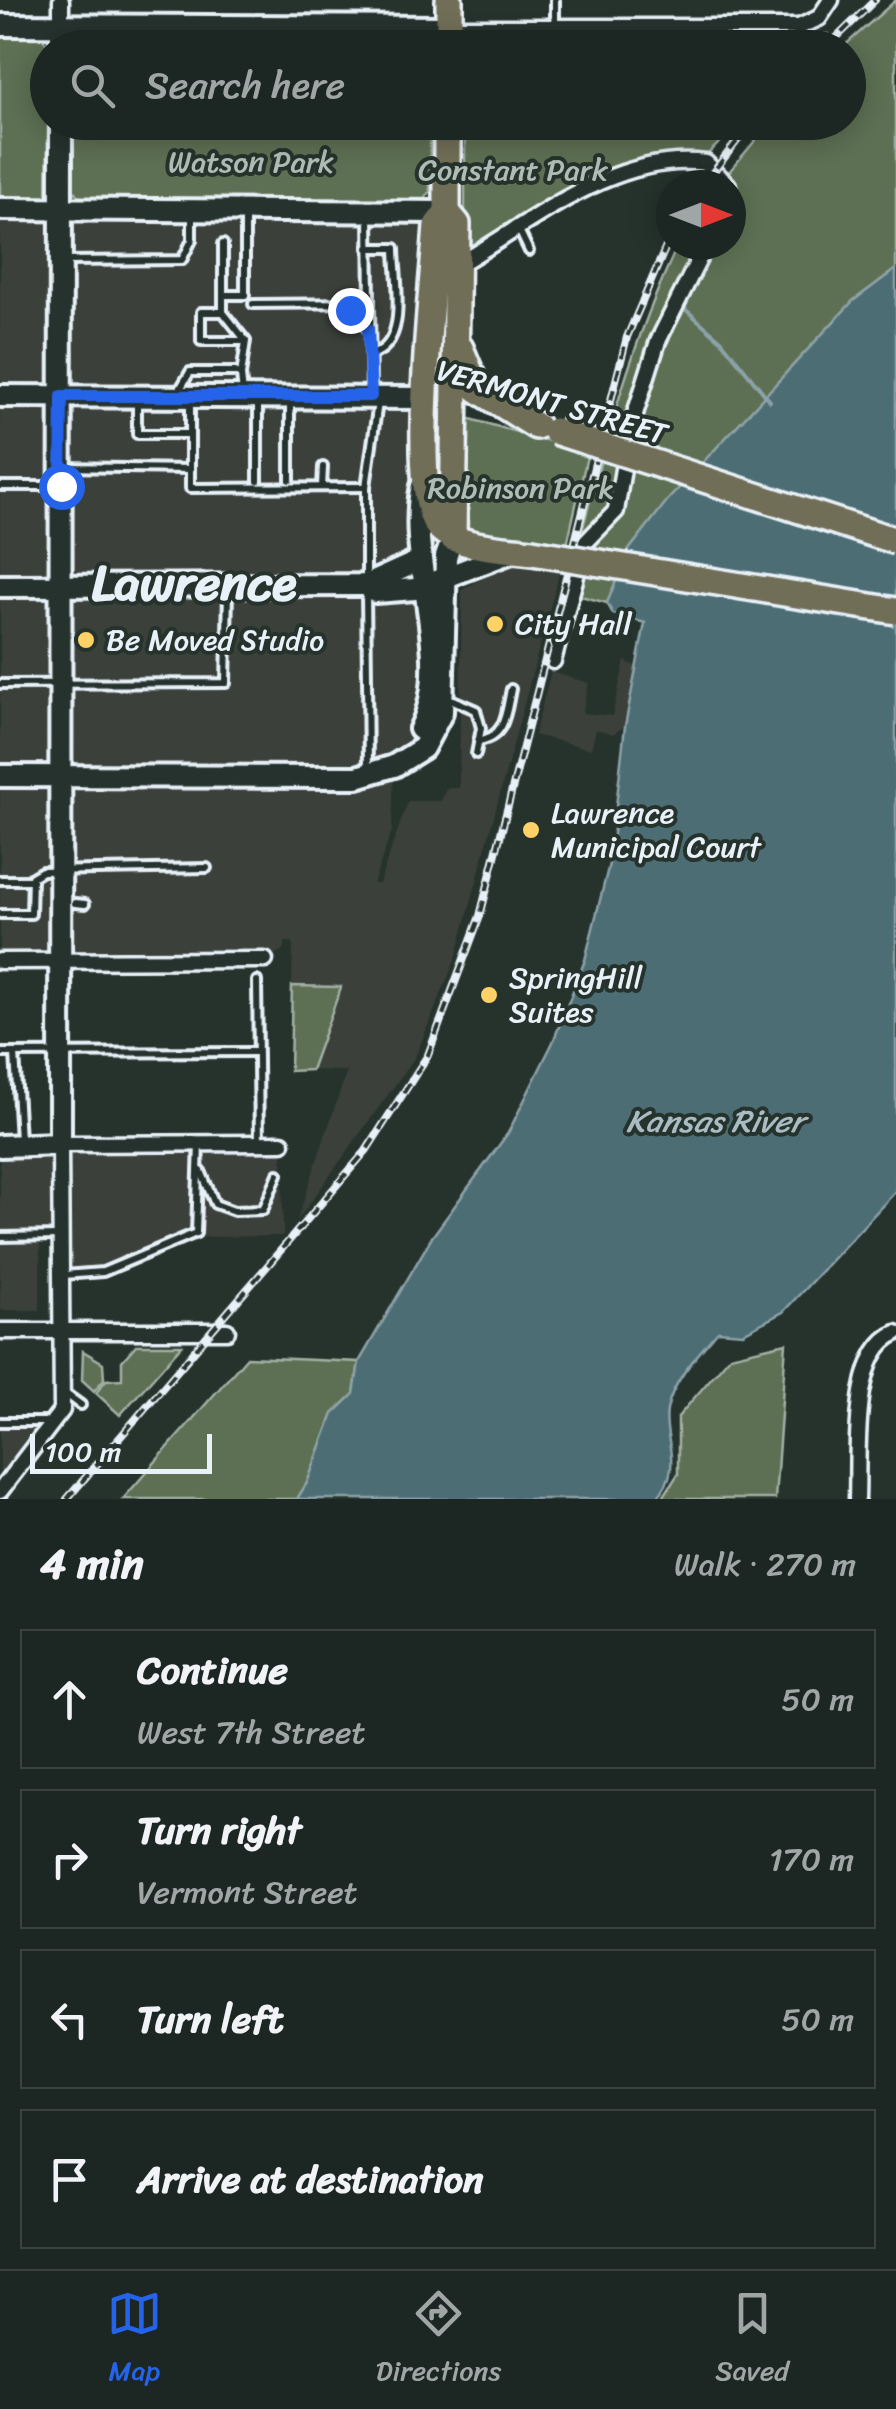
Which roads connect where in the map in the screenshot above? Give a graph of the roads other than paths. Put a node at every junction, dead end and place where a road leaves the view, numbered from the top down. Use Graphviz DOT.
graph roads {
  1 [pos="61,0"];
  2 [pos="448,0"];
  3 [pos="555,0"];
  4 [pos="831,0"];
  5 [pos="0,25"];
  6 [pos="61,25"];
  7 [pos="516,26"];
  8 [pos="555,26"];
  9 [pos="61,30"];
  10 [pos="222,30"];
  11 [pos="448,30"];
  12 [pos="491,30"];
  13 [pos="516,30"];
  14 [pos="61,140"];
  15 [pos="447,140"];
  16 [pos="713,170"];
  17 [pos="0,208"];
  18 [pos="62,208"];
  19 [pos="192,210"];
  20 [pos="244,210"];
  21 [pos="368,212"];
  22 [pos="447,212"];
  23 [pos="519,230"];
  24 [pos="223,244"];
  25 [pos="368,248"];
  26 [pos="530,251"];
  27 [pos="698,260"];
  28 [pos="62,261"];
  29 [pos="456,266"];
  30 [pos="223,295"];
  31 [pos="350,303"];
  32 [pos="368,303"];
  33 [pos="253,304"];
  34 [pos="223,312"];
  35 [pos="454,323"];
  36 [pos="368,329"];
  37 [pos="246,340"];
  38 [pos="371,354"];
  39 [pos="247,389"];
  40 [pos="0,396"];
  41 [pos="62,396"];
  42 [pos="137,396"];
  43 [pos="183,396"];
  44 [pos="290,396"];
  45 [pos="375,396"];
  46 [pos="439,401"];
  47 [pos="546,428"];
  48 [pos="190,434"];
  49 [pos="322,467"];
  50 [pos="190,469"];
  51 [pos="424,475"];
  52 [pos="61,477"];
  53 [pos="290,480"];
  54 [pos="258,481"];
  55 [pos="0,486"];
  56 [pos="366,487"];
  57 [pos="322,488"];
  58 [pos="453,538"];
  59 [pos="896,541"];
  60 [pos="526,552"];
  61 [pos="421,560"];
  62 [pos="446,576"];
  63 [pos="366,584"];
  64 [pos="0,586"];
  65 [pos="61,586"];
  66 [pos="228,586"];
  67 [pos="425,586"];
  68 [pos="896,612"];
  69 [pos="553,661"];
  70 [pos="0,684"];
  71 [pos="61,684"];
  72 [pos="511,689"];
  73 [pos="445,697"];
  74 [pos="478,741"];
  75 [pos="476,754"];
  76 [pos="405,758"];
  77 [pos="369,774"];
  78 [pos="0,776"];
  79 [pos="60,776"];
  80 [pos="208,868"];
  81 [pos="62,869"];
  82 [pos="0,880"];
  83 [pos="32,880"];
  84 [pos="75,904"];
  85 [pos="85,904"];
  86 [pos="0,914"];
  87 [pos="265,960"];
  88 [pos="0,961"];
  89 [pos="61,961"];
  90 [pos="257,981"];
  91 [pos="256,1052"];
  92 [pos="0,1053"];
  93 [pos="15,1053"];
  94 [pos="61,1053"];
  95 [pos="200,1142"];
  96 [pos="259,1143"];
  97 [pos="282,1143"];
  98 [pos="60,1144"];
  99 [pos="10,1146"];
  100 [pos="200,1167"];
  101 [pos="278,1174"];
  102 [pos="62,1236"];
  103 [pos="0,1237"];
  104 [pos="62,1275"];
  105 [pos="227,1330"];
  106 [pos="0,1331"];
  107 [pos="62,1331"];
  108 [pos="889,1336"];
  109 [pos="62,1391"];
  110 [pos="80,1404"];
  111 [pos="0,1422"];
  112 [pos="56,1422"];
  113 [pos="0,1490"];
  114 [pos="857,1499"];
  1 -- 6 [label="street"];
  2 -- 11 [label="highway"];
  3 -- 8 [label="lane"];
  4 -- 8 [label="street"];
  5 -- 6 [label="street"];
  6 -- 9 [label="street"];
  6 -- 10 [label="street"];
  7 -- 8 [label="street"];
  7 -- 12 [label="street"];
  7 -- 13 [label="lane"];
  14 -- 18 [label="street"];
  15 -- 22 [label="highway"];
  16 -- 23 [label="street"];
  17 -- 18 [label="street"];
  18 -- 19 [label="street"];
  18 -- 28 [label="street"];
  19 -- 20 [label="street"];
  19 -- 28 [label="lane"];
  20 -- 21 [label="street"];
  20 -- 30 [label="lane"];
  21 -- 22 [label="street"];
  21 -- 25 [label="lane"];
  22 -- 29 [label="highway"];
  22 -- 46 [label="highway"];
  23 -- 26 [label="lane"];
  23 -- 29 [label="street"];
  24 -- 30 [label="lane"];
  25 -- 32 [label="lane"];
  25 -- 38 [label="lane"];
  27 -- 69 [label="street"];
  28 -- 41 [label="street"];
  29 -- 35 [label="highway"];
  30 -- 34 [label="lane"];
  31 -- 32 [label="lane"];
  31 -- 33 [label="lane"];
  31 -- 36 [label="lane"];
  32 -- 36 [label="lane"];
  34 -- 37 [label="lane"];
  34 -- 37 [label="lane"];
  35 -- 46 [label="highway"];
  35 -- 47 [label="highway"];
  36 -- 38 [label="lane"];
  37 -- 39 [label="lane"];
  38 -- 45 [label="lane"];
  39 -- 43 [label="street, VERMONT STREET"];
  39 -- 44 [label="street, VERMONT STREET"];
  39 -- 54 [label="lane"];
  40 -- 41 [label="street, VERMONT STREET"];
  41 -- 42 [label="street, VERMONT STREET"];
  41 -- 52 [label="street"];
  42 -- 43 [label="street, VERMONT STREET"];
  42 -- 48 [label="lane"];
  43 -- 48 [label="lane"];
  44 -- 45 [label="street, VERMONT STREET"];
  44 -- 53 [label="lane"];
  45 -- 46 [label="street, VERMONT STREET"];
  45 -- 56 [label="lane"];
  46 -- 47 [label="highway, VERMONT STREET"];
  46 -- 51 [label="highway"];
  46 -- 58 [label="highway"];
  47 -- 59 [label="highway, VERMONT STREET, bridge"];
  48 -- 50 [label="lane"];
  49 -- 57 [label="lane"];
  50 -- 52 [label="lane"];
  50 -- 57 [label="lane"];
  51 -- 58 [label="highway"];
  51 -- 61 [label="street"];
  52 -- 55 [label="lane"];
  52 -- 65 [label="street"];
  56 -- 57 [label="lane"];
  56 -- 63 [label="lane"];
  58 -- 60 [label="highway"];
  58 -- 62 [label="street"];
  60 -- 62 [label="street"];
  60 -- 68 [label="highway, bridge"];
  61 -- 63 [label="street"];
  61 -- 67 [label="street"];
  62 -- 67 [label="street"];
  62 -- 73 [label="street"];
  63 -- 66 [label="street"];
  63 -- 67 [label="street"];
  63 -- 77 [label="lane"];
  64 -- 65 [label="street"];
  65 -- 66 [label="street"];
  65 -- 71 [label="street"];
  66 -- 71 [label="lane"];
  67 -- 76 [label="street"];
  70 -- 71 [label="lane"];
  71 -- 79 [label="street"];
  72 -- 74 [label="lane"];
  73 -- 74 [label="lane"];
  73 -- 76 [label="street"];
  74 -- 75 [label="lane"];
  76 -- 77 [label="street"];
  77 -- 79 [label="street"];
  78 -- 79 [label="street"];
  79 -- 81 [label="street"];
  80 -- 81 [label="lane"];
  81 -- 83 [label="lane"];
  81 -- 89 [label="street"];
  82 -- 83 [label="lane"];
  83 -- 86 [label="lane"];
  84 -- 85 [label="lane"];
  87 -- 89 [label="street"];
  88 -- 89 [label="street"];
  89 -- 94 [label="street"];
  90 -- 91 [label="lane"];
  91 -- 94 [label="lane"];
  91 -- 96 [label="lane"];
  92 -- 93 [label="lane"];
  93 -- 94 [label="lane"];
  93 -- 99 [label="lane"];
  94 -- 98 [label="street"];
  95 -- 96 [label="street"];
  95 -- 98 [label="street"];
  95 -- 100 [label="lane"];
  96 -- 97 [label="street"];
  98 -- 99 [label="street"];
  98 -- 102 [label="street"];
  100 -- 101 [label="lane"];
  100 -- 104 [label="lane"];
  102 -- 103 [label="lane"];
  102 -- 104 [label="street"];
  104 -- 107 [label="street"];
  105 -- 107 [label="street"];
  106 -- 107 [label="street"];
  107 -- 109 [label="street"];
  108 -- 114 [label="street"];
  109 -- 110 [label="lane"];
  109 -- 112 [label="street"];
  111 -- 112 [label="lane"];
  112 -- 113 [label="street"];
}
